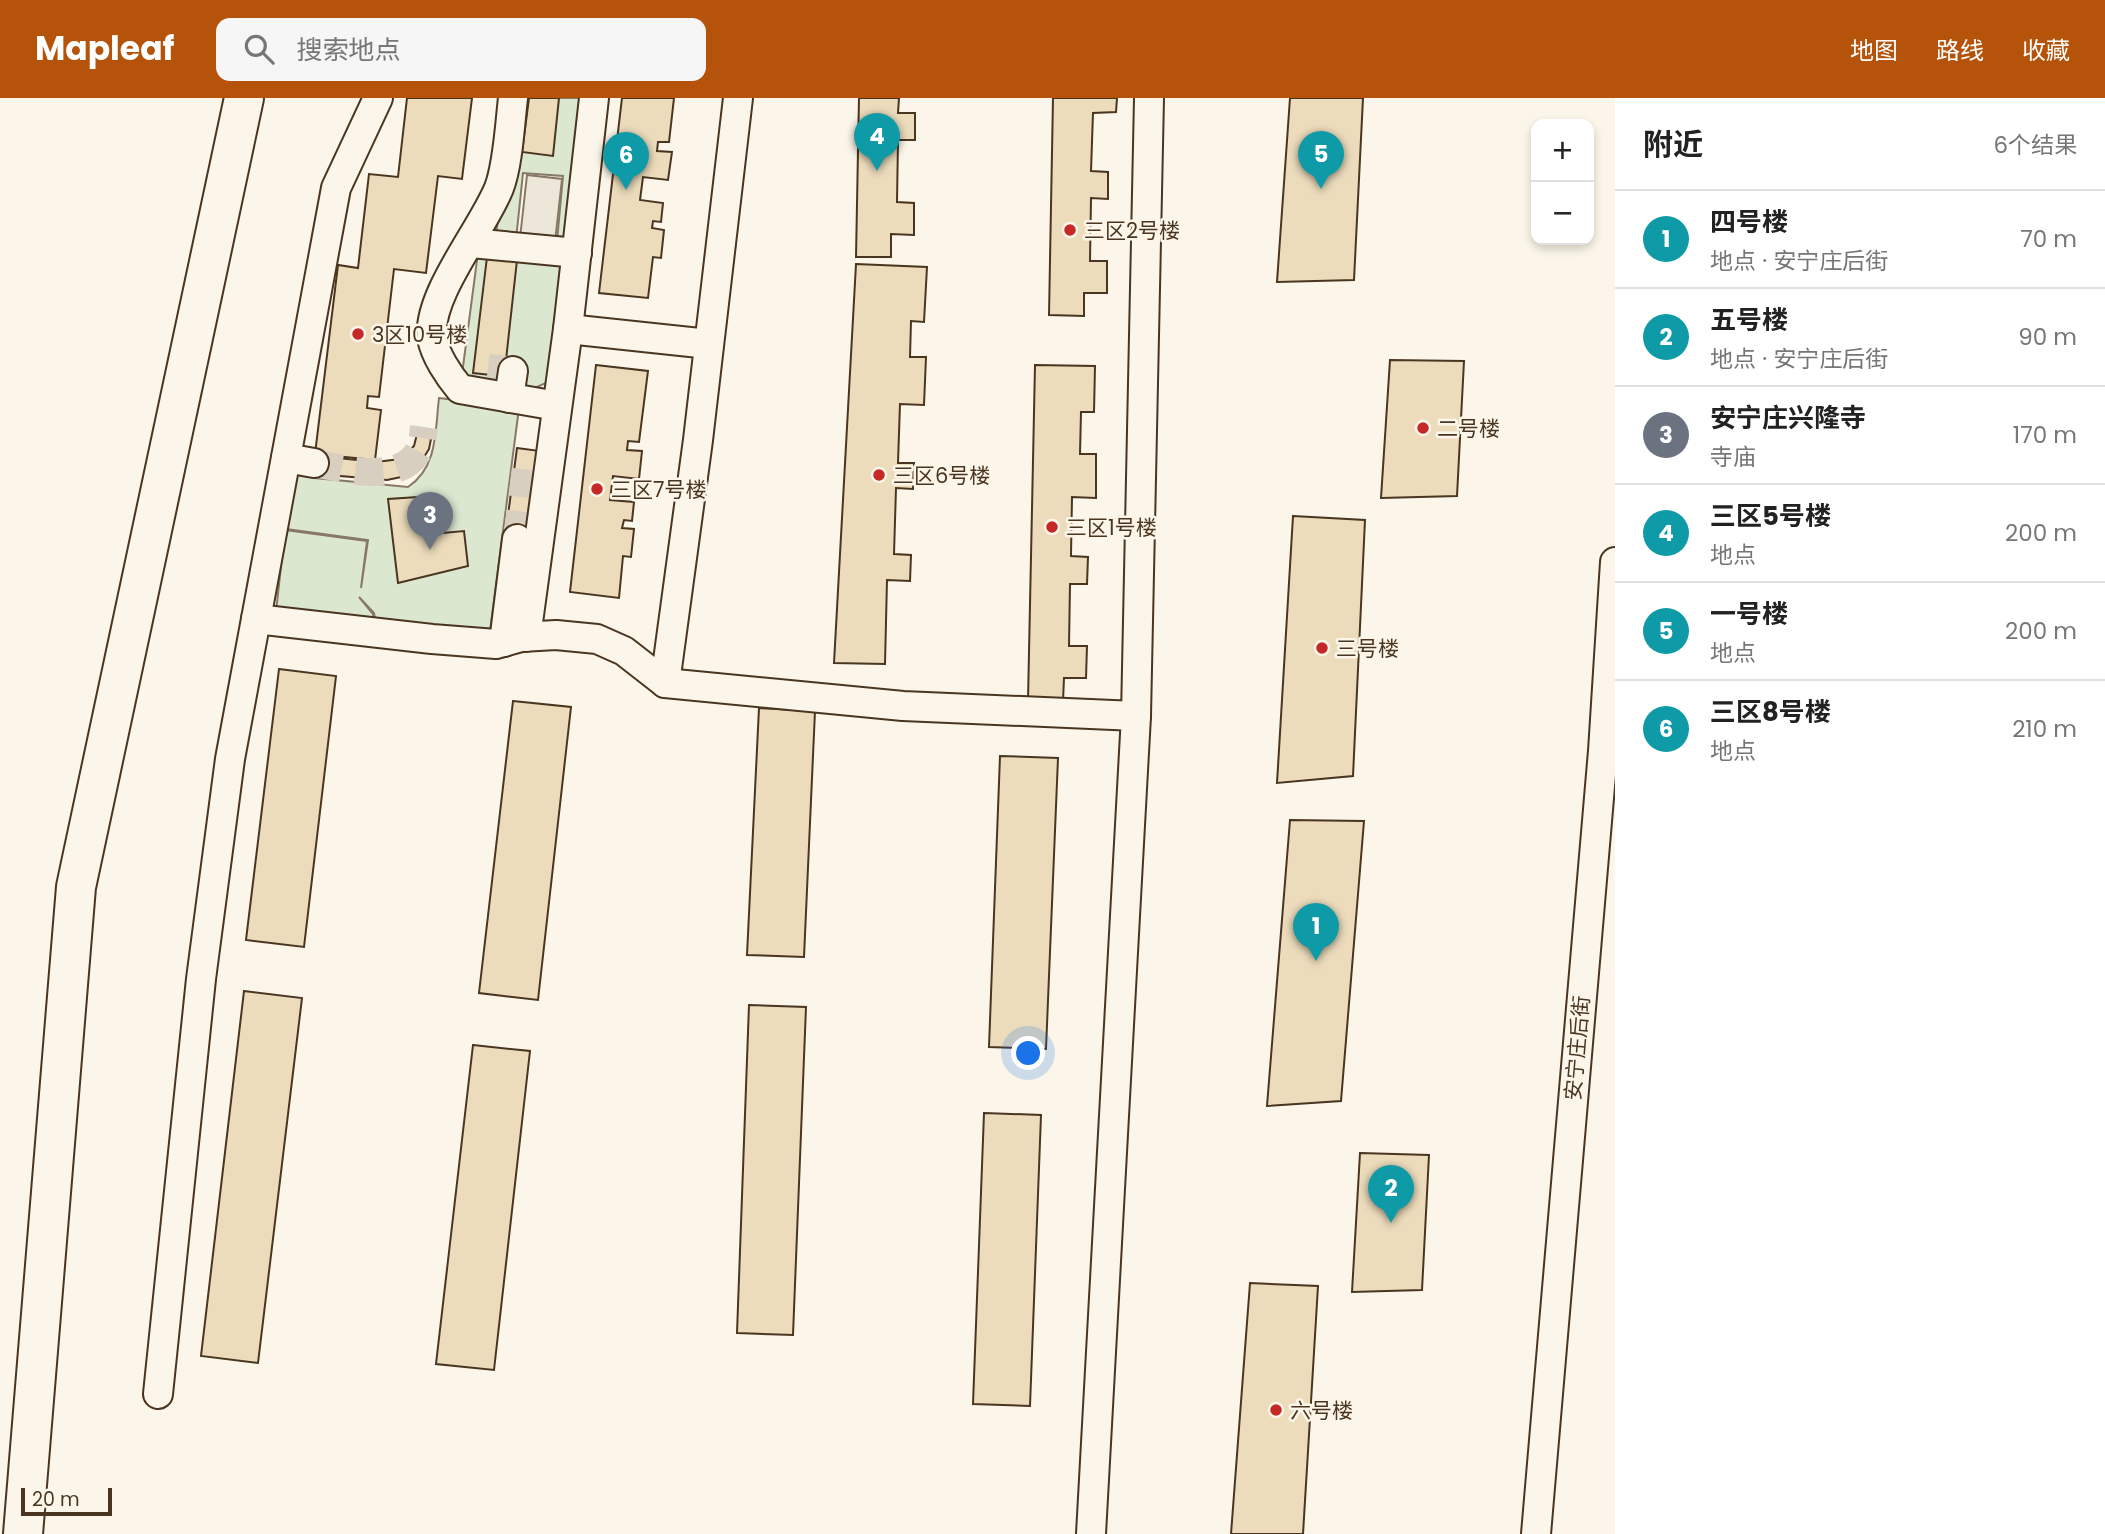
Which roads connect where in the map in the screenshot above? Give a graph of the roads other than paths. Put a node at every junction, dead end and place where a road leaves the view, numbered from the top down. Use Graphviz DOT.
graph roads {
  1 [pos="244,98"];
  2 [pos="378,98"];
  3 [pos="513,98"];
  4 [pos="594,98"];
  5 [pos="738,98"];
  6 [pos="1149,98"];
  7 [pos="471,243"];
  8 [pos="577,253"];
  9 [pos="568,329"];
  10 [pos="709,344"];
  11 [pos="557,406"];
  12 [pos="286,458"];
  13 [pos="314,463"];
  14 [pos="517,539"];
  15 [pos="1615,562"];
  16 [pos="256,618"];
  17 [pos="515,639"];
  18 [pos="665,682"];
  19 [pos="1136,716"];
  20 [pos="1609,752"];
  21 [pos="158,1394"];
  22 [pos="23,1534"];
  23 [pos="1091,1534"];
  24 [pos="1536,1534"];
  1 -- 22 [label="street"];
  2 -- 12 [label="street"];
  3 -- 7 [label="street"];
  4 -- 8 [label="street"];
  5 -- 10 [label="street"];
  6 -- 19 [label="street"];
  7 -- 8 [label="street"];
  7 -- 11 [label="street"];
  8 -- 9 [label="street"];
  9 -- 10 [label="street"];
  9 -- 11 [label="street"];
  10 -- 18 [label="street"];
  11 -- 17 [label="street"];
  12 -- 13 [label="street"];
  12 -- 16 [label="street"];
  14 -- 17 [label="street"];
  15 -- 20 [label="street, 安宁庄后街"];
  16 -- 17 [label="street"];
  16 -- 21 [label="street"];
  17 -- 18 [label="street"];
  18 -- 19 [label="street"];
  19 -- 23 [label="street"];
  20 -- 24 [label="street, 安宁庄后街"];
}
